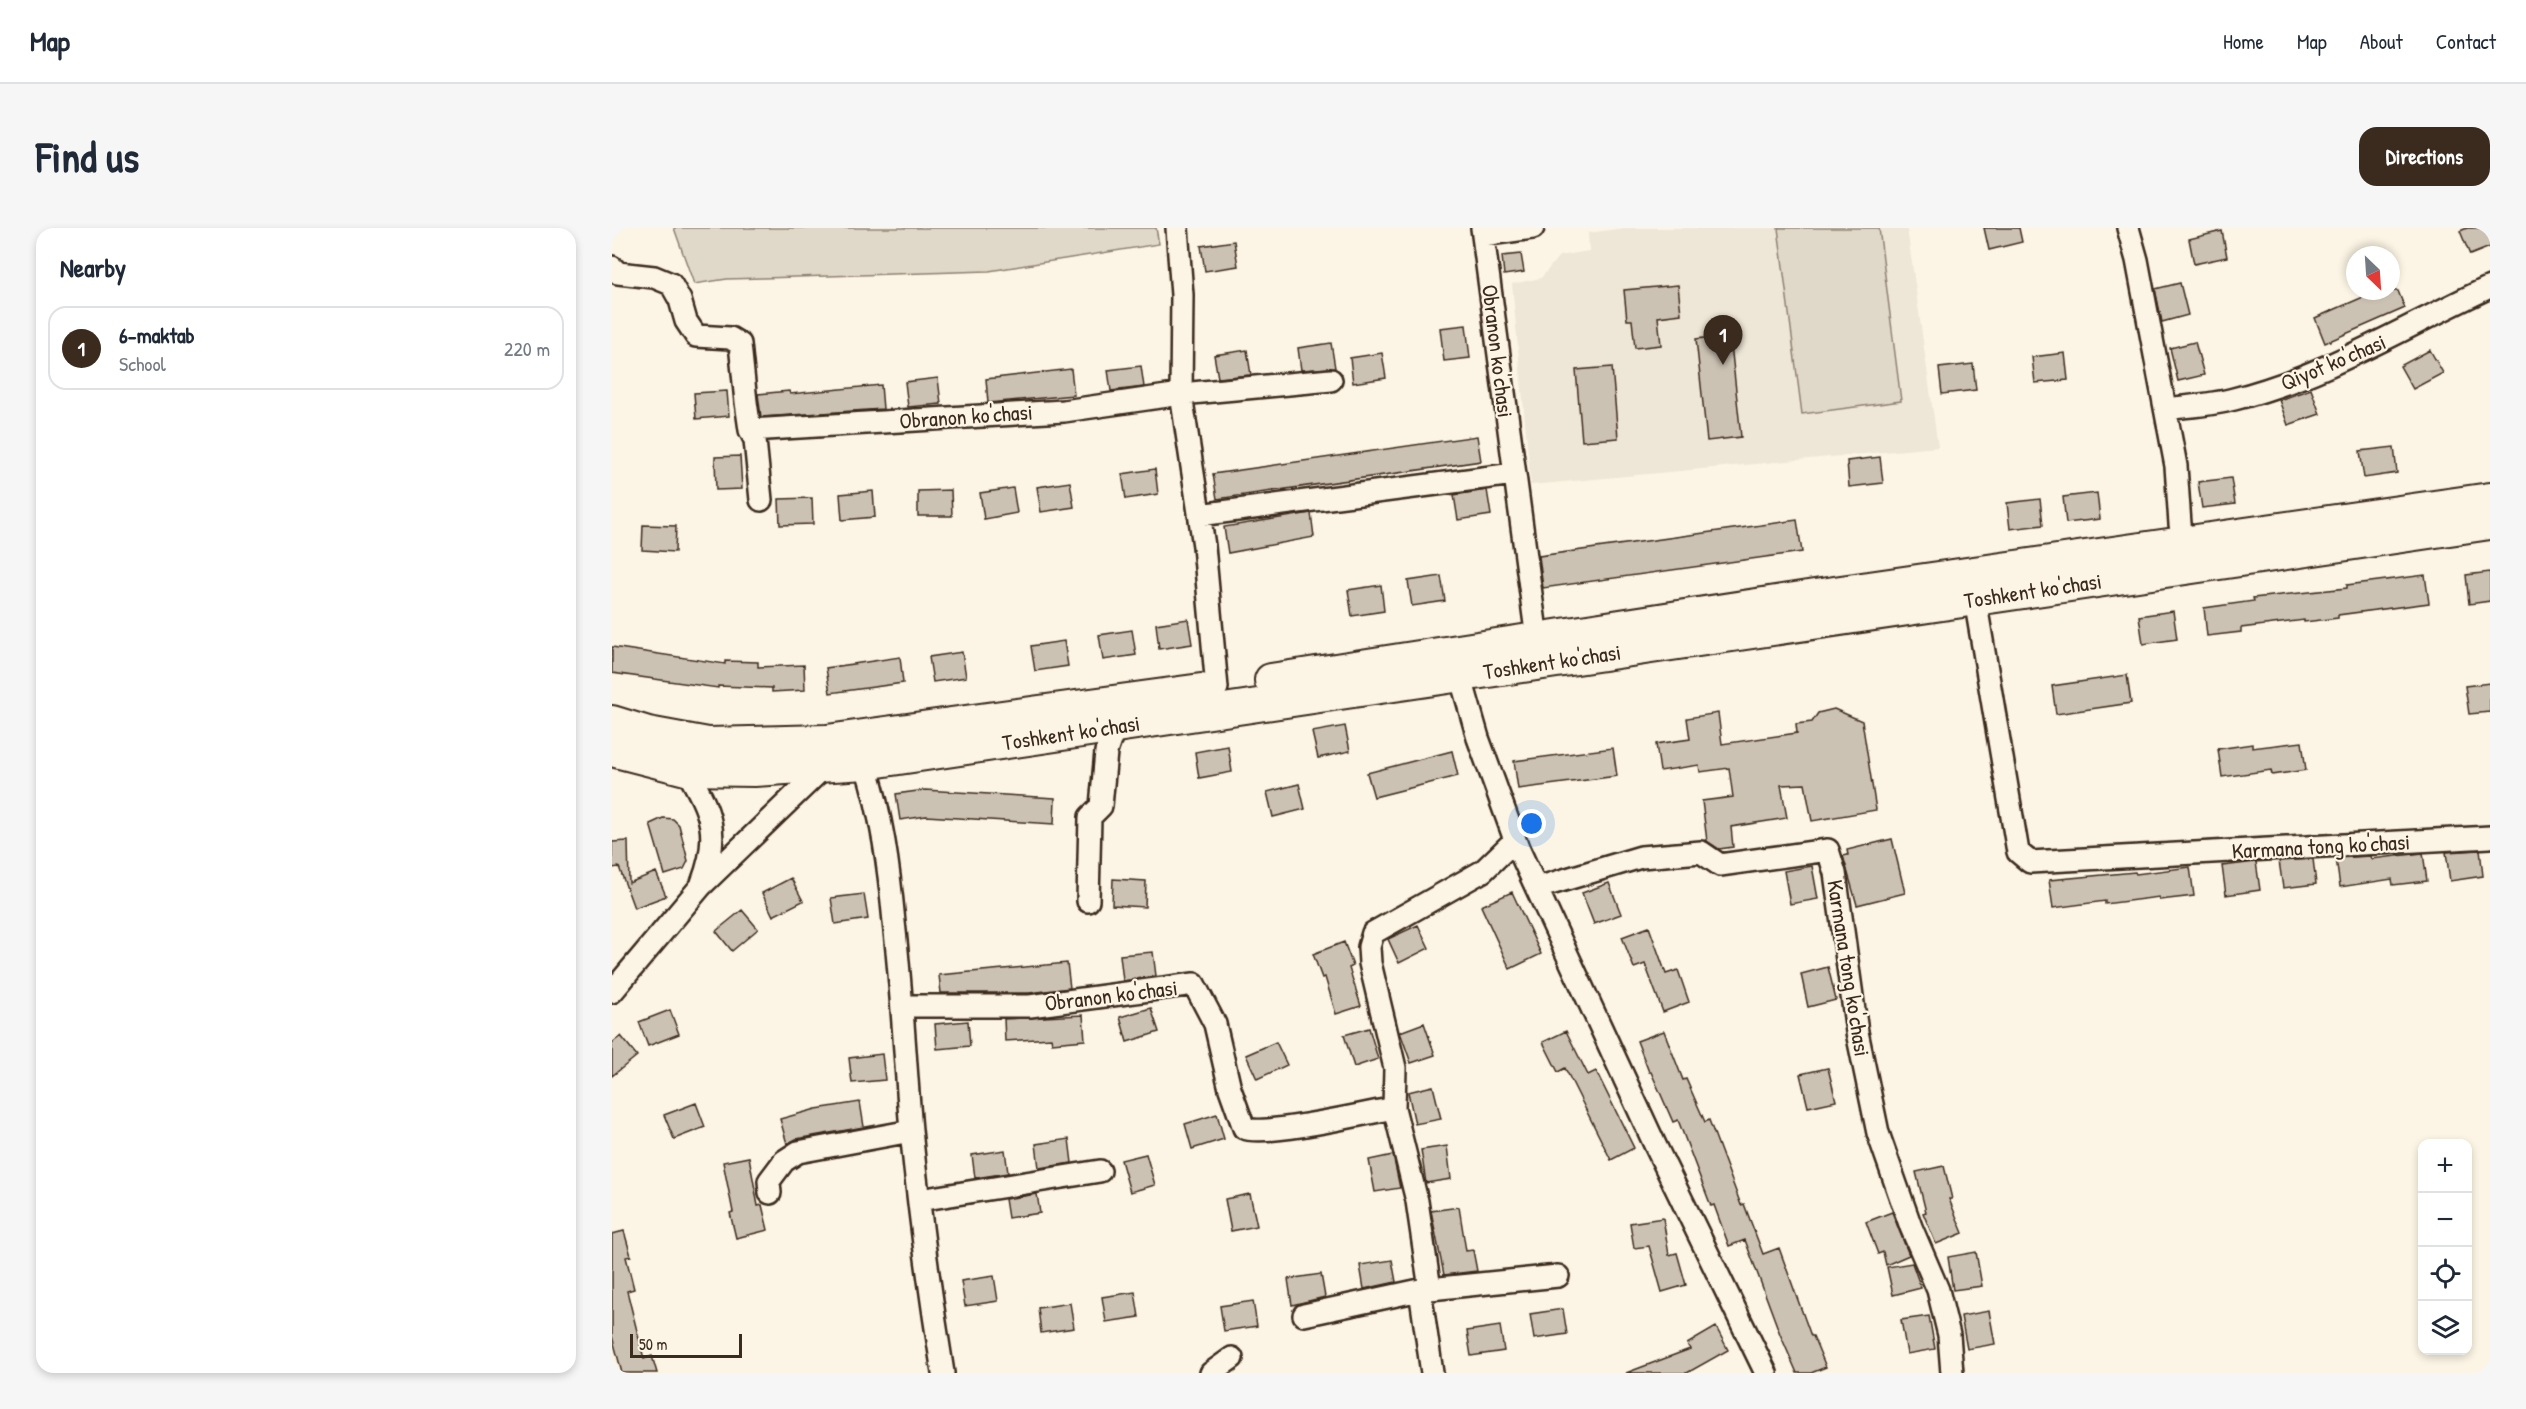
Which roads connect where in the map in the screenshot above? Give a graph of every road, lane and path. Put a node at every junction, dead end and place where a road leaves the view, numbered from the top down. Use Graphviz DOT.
graph roads {
  1 [pos="1177,228"];
  2 [pos="1533,228"];
  3 [pos="2128,228"];
  4 [pos="1482,231"];
  5 [pos="612,267"];
  6 [pos="2490,287"];
  7 [pos="1331,380"];
  8 [pos="1181,394"];
  9 [pos="2166,409"];
  10 [pos="750,430"];
  11 [pos="1514,474"];
  12 [pos="2490,499"];
  13 [pos="761,500"];
  14 [pos="1199,515"];
  15 [pos="2490,523"];
  16 [pos="2185,555"];
  17 [pos="1975,599"];
  18 [pos="1537,639"];
  19 [pos="1460,675"];
  20 [pos="1217,688"];
  21 [pos="612,722"];
  22 [pos="1115,726"];
  23 [pos="612,750"];
  24 [pos="865,763"];
  25 [pos="824,767"];
  26 [pos="686,769"];
  27 [pos="2490,837"];
  28 [pos="1515,840"];
  29 [pos="701,886"];
  30 [pos="1537,888"];
  31 [pos="1088,902"];
  32 [pos="612,992"];
  33 [pos="903,1006"];
  34 [pos="1394,1108"];
  35 [pos="911,1131"];
  36 [pos="1100,1171"];
  37 [pos="770,1193"];
  38 [pos="919,1200"];
  39 [pos="1558,1276"];
  40 [pos="1425,1290"];
  41 [pos="1304,1315"];
  42 [pos="1232,1358"];
  43 [pos="943,1373"];
  44 [pos="1211,1373"];
  45 [pos="1432,1373"];
  46 [pos="1766,1373"];
  47 [pos="1952,1373"];
  1 -- 8 [label="street"];
  2 -- 4 [label="street"];
  3 -- 9 [label="street"];
  4 -- 11 [label="street, Obranon ko'chasi"];
  5 -- 10 [label="street"];
  6 -- 9 [label="street, Qiyot ko'chasi"];
  7 -- 8 [label="street, Obranon ko'chasi"];
  8 -- 10 [label="street, Obranon ko'chasi"];
  8 -- 14 [label="street"];
  9 -- 16 [label="street"];
  10 -- 13 [label="street"];
  11 -- 14 [label="street"];
  11 -- 18 [label="street, Obranon ko'chasi"];
  12 -- 16 [label="highway, Toshkent ko'chasi"];
  14 -- 20 [label="street"];
  15 -- 16 [label="highway, Toshkent ko'chasi"];
  16 -- 17 [label="highway, Toshkent ko'chasi"];
  16 -- 18 [label="highway, Toshkent ko'chasi"];
  17 -- 19 [label="highway, Toshkent ko'chasi"];
  17 -- 27 [label="street, Karmana tong ko'chasi"];
  18 -- 20 [label="highway, Toshkent ko'chasi"];
  19 -- 22 [label="highway, Toshkent ko'chasi"];
  19 -- 28 [label="street"];
  20 -- 21 [label="highway, Toshkent ko'chasi"];
  22 -- 24 [label="highway, Toshkent ko'chasi"];
  22 -- 31 [label="street"];
  23 -- 26 [label="highway, Toshkent ko'chasi"];
  24 -- 25 [label="highway, Toshkent ko'chasi"];
  24 -- 33 [label="street"];
  25 -- 26 [label="highway, Toshkent ko'chasi"];
  25 -- 29 [label="street"];
  26 -- 29 [label="street"];
  28 -- 30 [label="street"];
  28 -- 34 [label="street"];
  29 -- 32 [label="street"];
  30 -- 46 [label="street"];
  30 -- 47 [label="street, Karmana tong ko'chasi"];
  33 -- 34 [label="street, Obranon ko'chasi"];
  33 -- 35 [label="street"];
  34 -- 40 [label="street"];
  35 -- 37 [label="street"];
  35 -- 38 [label="street"];
  36 -- 38 [label="street"];
  38 -- 43 [label="street"];
  39 -- 40 [label="street"];
  40 -- 41 [label="street"];
  40 -- 45 [label="street"];
  42 -- 44 [label="street"];
}
